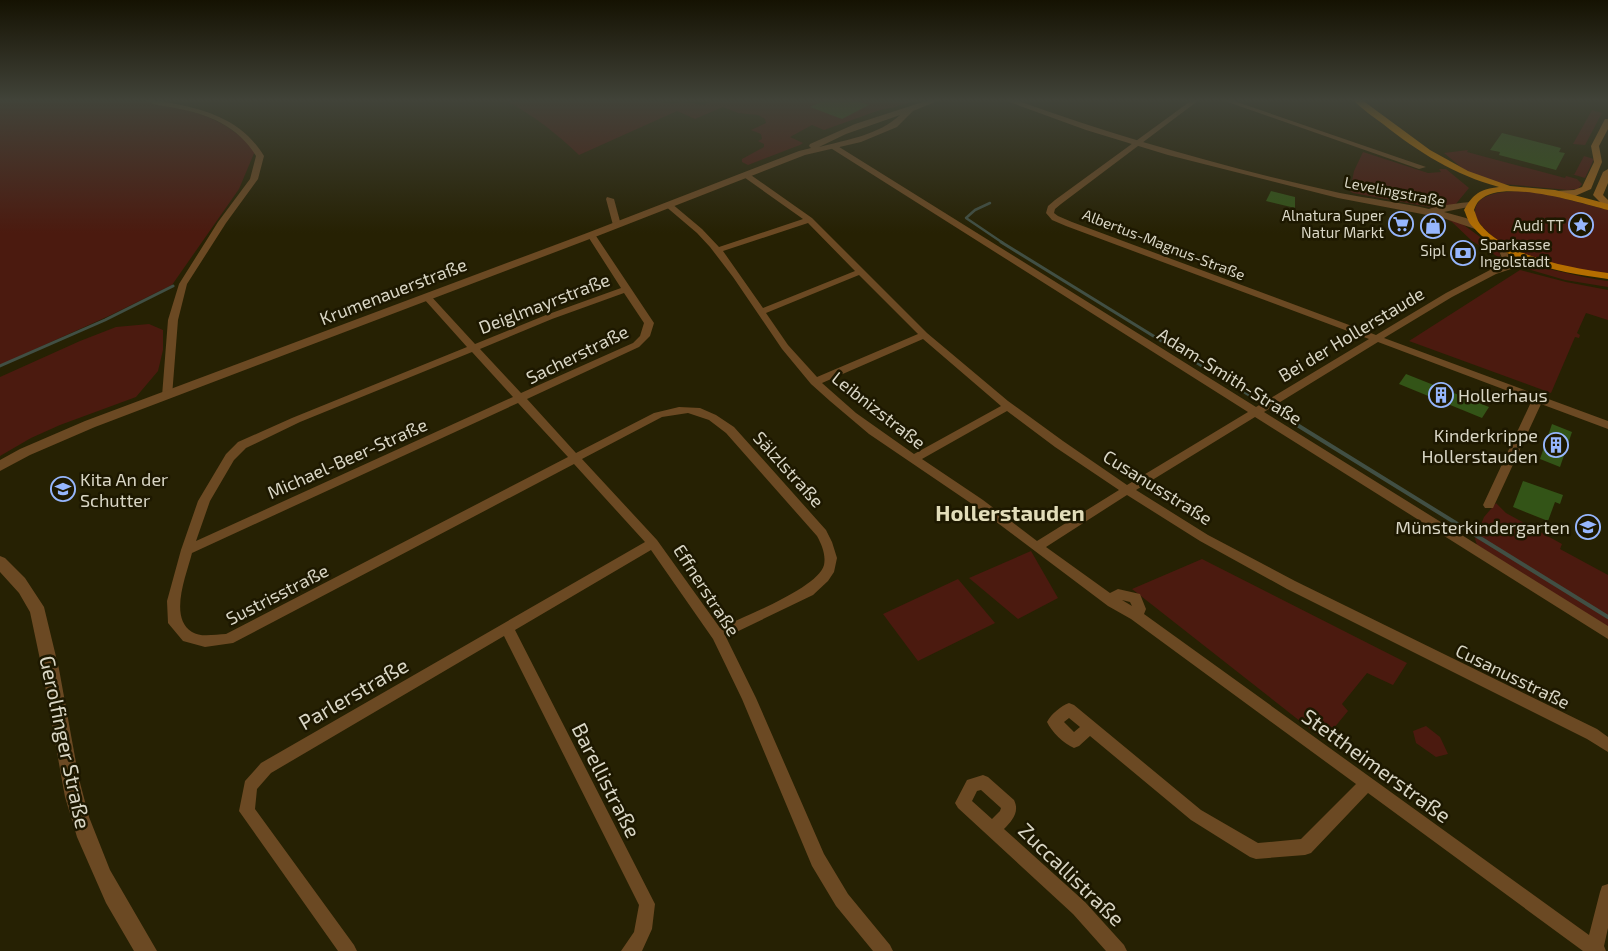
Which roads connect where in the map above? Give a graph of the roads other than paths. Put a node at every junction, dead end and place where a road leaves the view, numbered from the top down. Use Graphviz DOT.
graph roads {
  1 [pos="254,144"];
  2 [pos="816,144"];
  3 [pos="829,144"];
  4 [pos="842,144"];
  5 [pos="1136,144"];
  6 [pos="1143,144"];
  7 [pos="1355,144"];
  8 [pos="1418,144"];
  9 [pos="1597,144"];
  10 [pos="1602,144"];
  11 [pos="833,147"];
  12 [pos="1604,151"];
  13 [pos="802,153"];
  14 [pos="1442,160"];
  15 [pos="1422,167"];
  16 [pos="1608,172"];
  17 [pos="745,175"];
  18 [pos="1306,186"];
  19 [pos="1518,189"];
  20 [pos="1475,190"];
  21 [pos="1600,190"];
  22 [pos="1558,193"];
  23 [pos="610,199"];
  24 [pos="1608,200"];
  25 [pos="668,204"];
  26 [pos="1470,204"];
  27 [pos="1608,206"];
  28 [pos="809,220"];
  29 [pos="618,225"];
  30 [pos="1478,227"];
  31 [pos="591,235"];
  32 [pos="1501,245"];
  33 [pos="718,250"];
  34 [pos="1543,263"];
  35 [pos="860,272"];
  36 [pos="1490,272"];
  37 [pos="1605,276"];
  38 [pos="626,289"];
  39 [pos="427,297"];
  40 [pos="761,312"];
  41 [pos="924,335"];
  42 [pos="1377,338"];
  43 [pos="473,348"];
  44 [pos="815,382"];
  45 [pos="167,396"];
  46 [pos="521,399"];
  47 [pos="1538,399"];
  48 [pos="1008,406"];
  49 [pos="1255,412"];
  50 [pos="1608,425"];
  51 [pos="577,459"];
  52 [pos="914,459"];
  53 [pos="0,466"];
  54 [pos="1127,490"];
  55 [pos="1489,505"];
  56 [pos="653,543"];
  57 [pos="1037,547"];
  58 [pos="186,550"];
  59 [pos="0,562"];
  60 [pos="507,628"];
  61 [pos="1608,633"];
  62 [pos="718,635"];
  63 [pos="1090,728"];
  64 [pos="1608,745"];
  65 [pos="1367,784"];
  66 [pos="993,829"];
  67 [pos="1608,892"];
  68 [pos="1595,950"];
  69 [pos="146,951"];
  70 [pos="348,951"];
  71 [pos="630,951"];
  72 [pos="884,951"];
  73 [pos="1118,951"];
  1 -- 45 [label="street"];
  2 -- 13 [label="street, Krumenauerstraße"];
  3 -- 11 [label="street"];
  4 -- 11 [label="street, Krumenauerstraße"];
  5 -- 42 [label="street, Albertus-Magnus-Straße"];
  6 -- 18 [label="street, Levelingstraße"];
  7 -- 15 [label="street"];
  8 -- 14 [label="main road"];
  9 -- 22 [label="main road"];
  10 -- 12 [label="main road"];
  11 -- 13 [label="street, Krumenauerstraße"];
  11 -- 49 [label="street, Adam-Smith-Straße"];
  13 -- 17 [label="street, Krumenauerstraße"];
  14 -- 19 [label="main road"];
  14 -- 20 [label="main road"];
  16 -- 21 [label="main road"];
  17 -- 25 [label="street, Krumenauerstraße"];
  17 -- 28 [label="street, Cusanusstraße"];
  18 -- 26 [label="street, Levelingstraße"];
  18 -- 30 [label="street, Levelingstraße"];
  19 -- 20 [label="main road"];
  19 -- 22 [label="main road"];
  20 -- 26 [label="main road"];
  21 -- 24 [label="main road"];
  21 -- 27 [label="main road"];
  22 -- 27 [label="main road"];
  23 -- 29 [label="street"];
  25 -- 29 [label="street, Krumenauerstraße"];
  25 -- 33 [label="street, Leibnizstraße"];
  26 -- 30 [label="main road"];
  28 -- 33 [label="street"];
  28 -- 35 [label="street, Cusanusstraße"];
  29 -- 31 [label="street, Krumenauerstraße"];
  30 -- 32 [label="main road"];
  31 -- 38 [label="street, Sacherstraße"];
  31 -- 39 [label="street, Krumenauerstraße"];
  32 -- 34 [label="main road"];
  32 -- 36 [label="street, Bei der Hollerstaude"];
  33 -- 40 [label="street, Leibnizstraße"];
  34 -- 36 [label="street, Bei der Hollerstaude"];
  34 -- 37 [label="main road"];
  35 -- 40 [label="street"];
  35 -- 41 [label="street, Cusanusstraße"];
  36 -- 42 [label="street, Bei der Hollerstaude"];
  38 -- 43 [label="street, Deiglmayrstraße"];
  38 -- 46 [label="street, Sacherstraße"];
  39 -- 43 [label="street, Effnerstraße"];
  39 -- 45 [label="street, Krumenauerstraße"];
  40 -- 44 [label="street, Leibnizstraße"];
  41 -- 44 [label="street"];
  41 -- 48 [label="street, Cusanusstraße"];
  42 -- 47 [label="street"];
  42 -- 49 [label="street, Bei der Hollerstaude"];
  43 -- 46 [label="street, Effnerstraße"];
  43 -- 58 [label="street, Sustrisstraße"];
  44 -- 52 [label="street, Leibnizstraße"];
  45 -- 53 [label="street, Krumenauerstraße"];
  46 -- 51 [label="street, Effnerstraße"];
  46 -- 58 [label="street, Michael-Beer-Straße"];
  47 -- 50 [label="street"];
  47 -- 55 [label="street"];
  48 -- 52 [label="street"];
  48 -- 54 [label="street, Cusanusstraße"];
  49 -- 54 [label="street, Bei der Hollerstaude"];
  49 -- 61 [label="street, Adam-Smith-Straße"];
  51 -- 56 [label="street, Effnerstraße"];
  51 -- 58 [label="street, Sustrisstraße"];
  51 -- 62 [label="street, Sälzlstraße"];
  52 -- 57 [label="street, Leibnizstraße"];
  54 -- 57 [label="street, Bei der Hollerstaude"];
  54 -- 64 [label="street, Cusanusstraße"];
  56 -- 60 [label="street, Parlerstraße"];
  56 -- 62 [label="street, Effnerstraße"];
  57 -- 65 [label="street, Stettheimerstraße"];
  59 -- 69 [label="street, Gerolfinger Straße"];
  60 -- 70 [label="street, Parlerstraße"];
  60 -- 71 [label="street, Barellistraße"];
  62 -- 72 [label="street, Effnerstraße"];
  63 -- 65 [label="street"];
  65 -- 68 [label="street, Stettheimerstraße"];
  66 -- 73 [label="street, Zuccallistraße"];
  67 -- 68 [label="street"];
}
